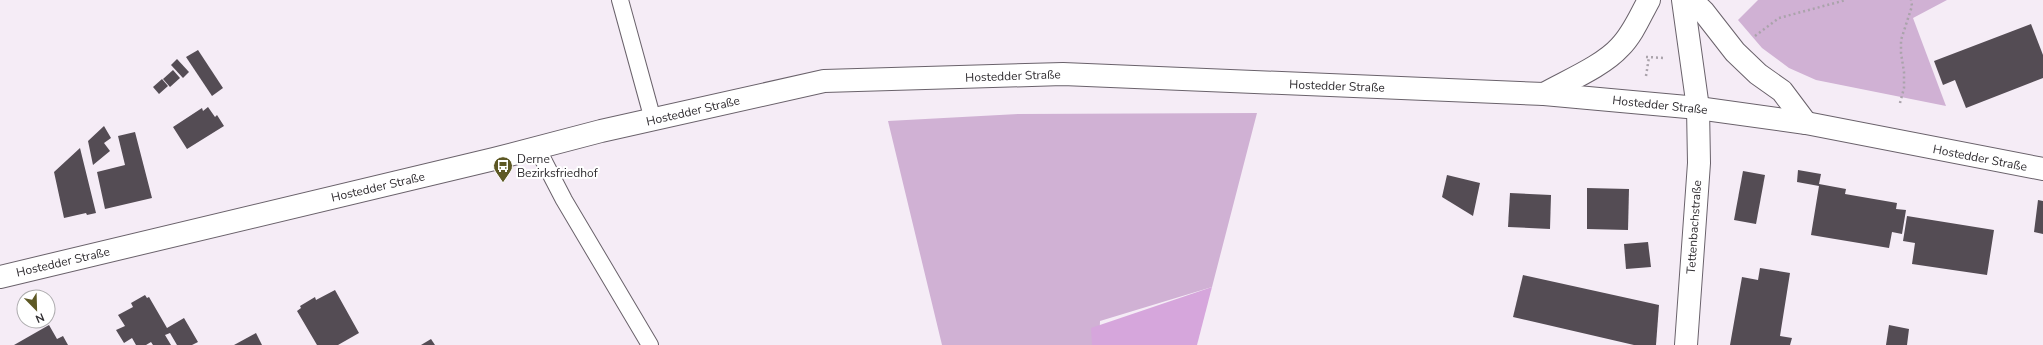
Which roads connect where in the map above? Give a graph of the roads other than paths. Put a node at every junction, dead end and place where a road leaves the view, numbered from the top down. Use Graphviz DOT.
graph roads {
  1 [pos="620,0"];
  2 [pos="1649,0"];
  3 [pos="1683,0"];
  4 [pos="1691,0"];
  5 [pos="1544,94"];
  6 [pos="1698,108"];
  7 [pos="653,120"];
  8 [pos="1806,123"];
  9 [pos="537,148"];
  10 [pos="2043,169"];
  11 [pos="0,277"];
  12 [pos="650,345"];
  13 [pos="1686,345"];
  1 -- 7 [label="lane"];
  2 -- 5 [label="main road"];
  3 -- 6 [label="main road, Tettenbachstraße"];
  4 -- 8 [label="main road"];
  5 -- 6 [label="main road, Hostedder Straße"];
  5 -- 7 [label="main road, Hostedder Straße"];
  6 -- 8 [label="main road, Hostedder Straße"];
  6 -- 13 [label="main road, Tettenbachstraße"];
  7 -- 9 [label="main road, Hostedder Straße"];
  8 -- 10 [label="main road, Hostedder Straße"];
  9 -- 11 [label="main road, Hostedder Straße"];
  9 -- 12 [label="lane"];
}
